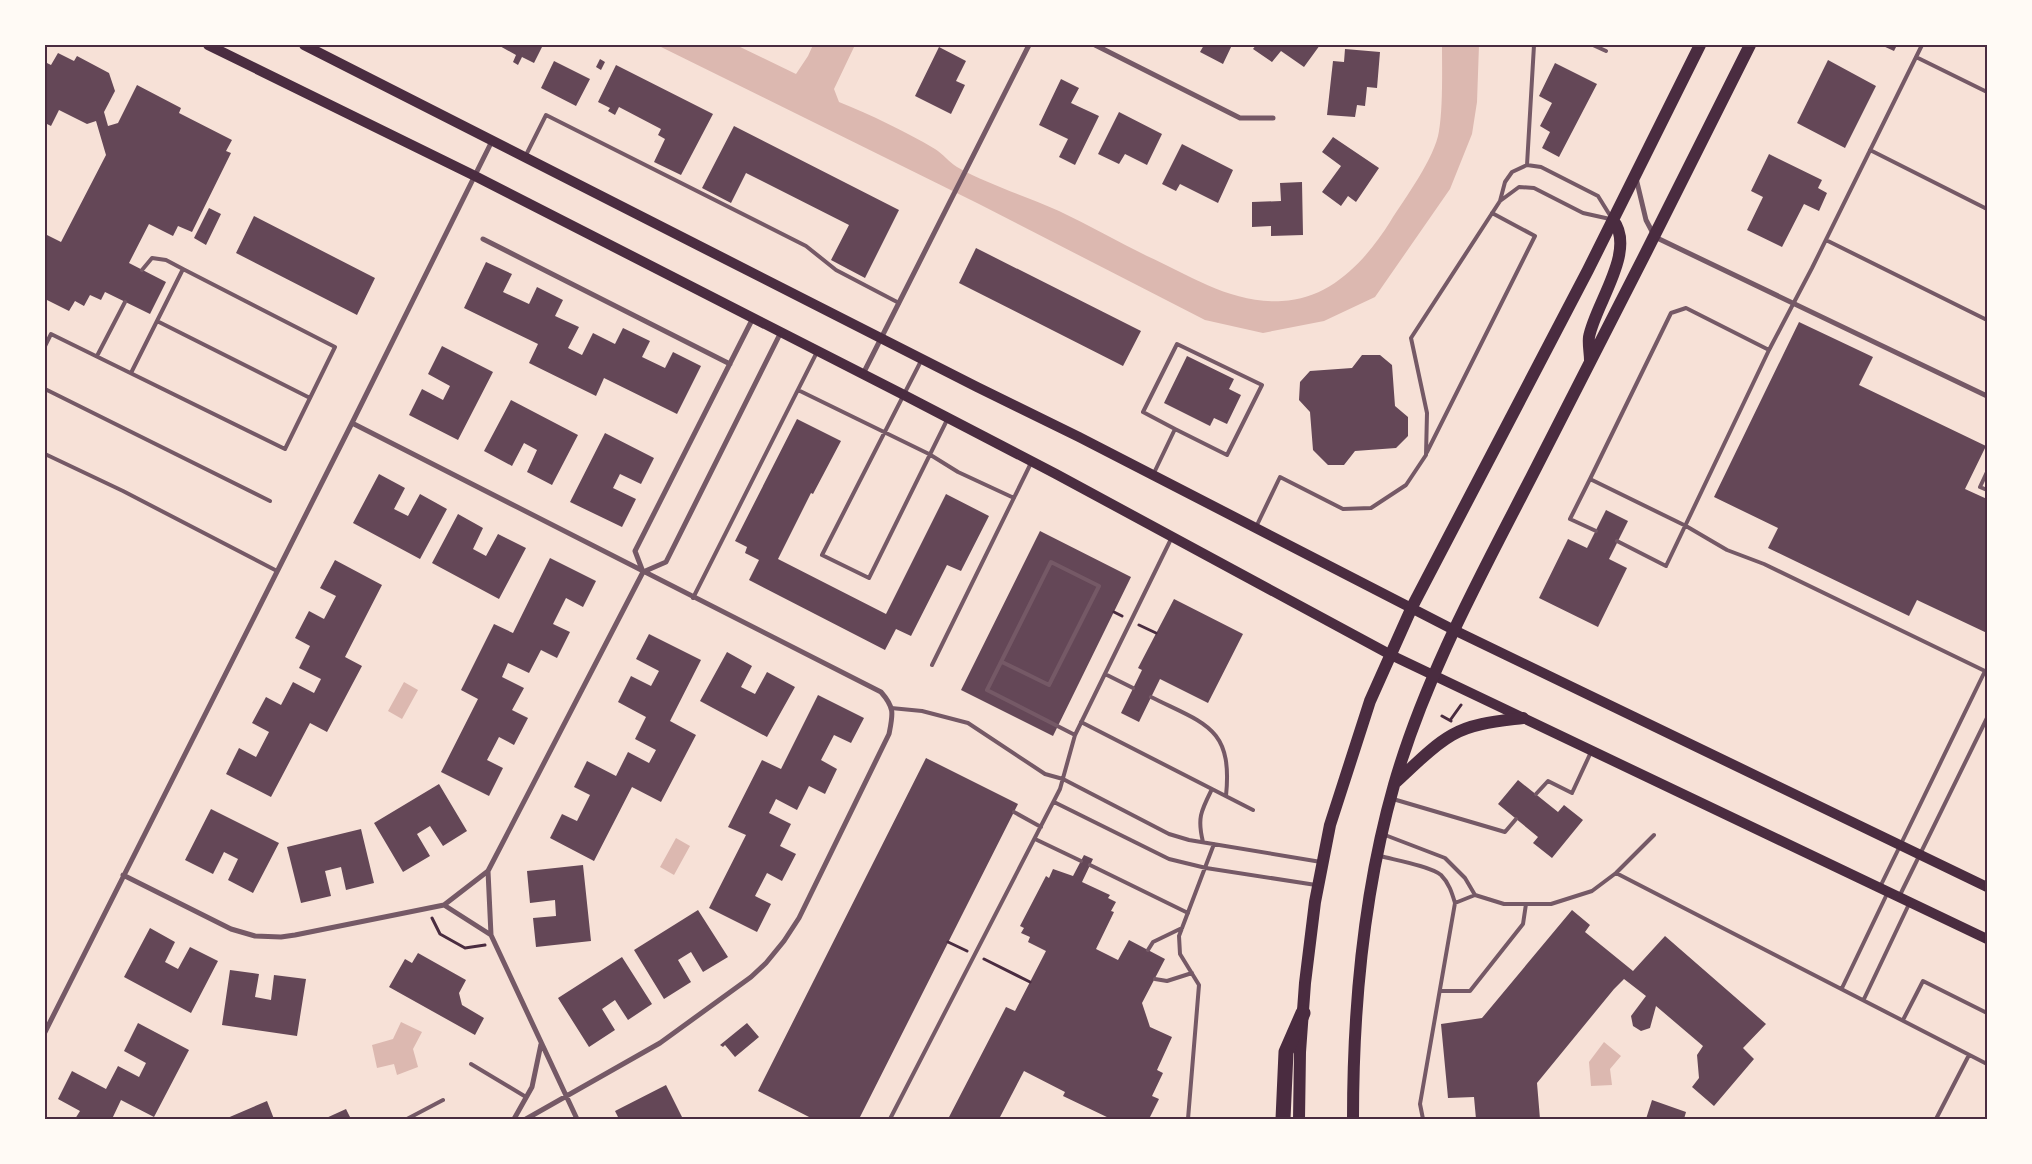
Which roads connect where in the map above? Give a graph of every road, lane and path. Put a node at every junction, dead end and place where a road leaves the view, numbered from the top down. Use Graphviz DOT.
graph roads {
  1 [pos="208,45"];
  2 [pos="304,45"];
  3 [pos="1029,45"];
  4 [pos="1095,45"];
  5 [pos="1534,45"];
  6 [pos="1594,45"];
  7 [pos="1700,45"];
  8 [pos="1750,45"];
  9 [pos="1922,45"];
  10 [pos="1606,51"];
  11 [pos="1916,57"];
  12 [pos="1987,92"];
  13 [pos="1272,118"];
  14 [pos="492,141"];
  15 [pos="1870,150"];
  16 [pos="525,158"];
  17 [pos="1527,165"];
  18 [pos="474,176"];
  19 [pos="1635,176"];
  20 [pos="1500,201"];
  21 [pos="1987,209"];
  22 [pos="1492,213"];
  23 [pos="1613,220"];
  24 [pos="1655,237"];
  25 [pos="482,239"];
  26 [pos="1826,240"];
  27 [pos="183,269"];
  28 [pos="142,270"];
  29 [pos="125,302"];
  30 [pos="899,304"];
  31 [pos="1793,304"];
  32 [pos="753,318"];
  33 [pos="1987,320"];
  34 [pos="157,321"];
  35 [pos="780,332"];
  36 [pos="881,338"];
  37 [pos="45,346"];
  38 [pos="1770,350"];
  39 [pos="817,351"];
  40 [pos="97,356"];
  41 [pos="922,359"];
  42 [pos="1590,363"];
  43 [pos="730,364"];
  44 [pos="131,373"];
  45 [pos="863,374"];
  46 [pos="45,390"];
  47 [pos="798,390"];
  48 [pos="904,395"];
  49 [pos="1987,396"];
  50 [pos="310,398"];
  51 [pos="948,418"];
  52 [pos="352,423"];
  53 [pos="1176,429"];
  54 [pos="884,433"];
  55 [pos="45,454"];
  56 [pos="930,454"];
  57 [pos="1426,454"];
  58 [pos="1032,461"];
  59 [pos="1987,472"];
  60 [pos="1153,474"];
  61 [pos="1590,479"];
  62 [pos="1987,490"];
  63 [pos="1014,498"];
  64 [pos="270,501"];
  65 [pos="1686,526"];
  66 [pos="1256,527"];
  67 [pos="1596,531"];
  68 [pos="1173,537"];
  69 [pos="1618,541"];
  70 [pos="277,571"];
  71 [pos="643,572"];
  72 [pos="693,598"];
  73 [pos="1412,607"];
  74 [pos="1454,630"];
  75 [pos="1391,655"];
  76 [pos="1002,662"];
  77 [pos="932,665"];
  78 [pos="1986,672"];
  79 [pos="1105,674"];
  80 [pos="1434,676"];
  81 [pos="1133,688"];
  82 [pos="1151,697"];
  83 [pos="1461,705"];
  84 [pos="892,711"];
  85 [pos="1523,718"];
  86 [pos="1987,718"];
  87 [pos="1450,720"];
  88 [pos="1081,722"];
  89 [pos="1075,735"];
  90 [pos="1592,751"];
  91 [pos="1063,779"];
  92 [pos="1394,784"];
  93 [pos="1212,789"];
  94 [pos="1536,794"];
  95 [pos="1226,796"];
  96 [pos="1390,798"];
  97 [pos="1054,802"];
  98 [pos="1253,810"];
  99 [pos="1014,812"];
  100 [pos="1516,819"];
  101 [pos="1041,827"];
  102 [pos="1381,834"];
  103 [pos="1654,835"];
  104 [pos="1035,839"];
  105 [pos="1203,842"];
  106 [pos="1214,844"];
  107 [pos="1901,846"];
  108 [pos="1376,855"];
  109 [pos="1920,855"];
  110 [pos="1081,861"];
  111 [pos="1323,862"];
  112 [pos="1090,865"];
  113 [pos="1206,868"];
  114 [pos="488,871"];
  115 [pos="1616,873"];
  116 [pos="123,875"];
  117 [pos="1318,886"];
  118 [pos="1987,887"];
  119 [pos="1884,890"];
  120 [pos="1475,895"];
  121 [pos="1899,897"];
  122 [pos="1910,902"];
  123 [pos="1455,903"];
  124 [pos="1526,904"];
  125 [pos="444,905"];
  126 [pos="427,908"];
  127 [pos="1188,913"];
  128 [pos="1182,928"];
  129 [pos="491,935"];
  130 [pos="1987,939"];
  131 [pos="948,942"];
  132 [pos="495,943"];
  133 [pos="1148,950"];
  134 [pos="973,954"];
  135 [pos="981,958"];
  136 [pos="1192,973"];
  137 [pos="1155,979"];
  138 [pos="1030,982"];
  139 [pos="1842,988"];
  140 [pos="1440,991"];
  141 [pos="1864,999"];
  142 [pos="1303,1013"];
  143 [pos="1987,1013"];
  144 [pos="1903,1020"];
  145 [pos="45,1032"];
  146 [pos="541,1043"];
  147 [pos="1969,1055"];
  148 [pos="471,1064"];
  149 [pos="1987,1064"];
  150 [pos="526,1096"];
  151 [pos="566,1098"];
  152 [pos="443,1100"];
  153 [pos="407,1119"];
  154 [pos="514,1119"];
  155 [pos="526,1119"];
  156 [pos="577,1119"];
  157 [pos="890,1119"];
  158 [pos="1188,1119"];
  159 [pos="1283,1119"];
  160 [pos="1300,1119"];
  161 [pos="1353,1119"];
  162 [pos="1423,1119"];
  163 [pos="1936,1119"];
  1 -- 18 [label="main road"];
  2 -- 14 [label="main road"];
  3 -- 30 [label="street"];
  4 -- 13 [label="street"];
  5 -- 17 [label="lane"];
  6 -- 10 [label="lane"];
  7 -- 19 [label="main road"];
  8 -- 24 [label="main road"];
  9 -- 11 [label="lane"];
  11 -- 12 [label="lane"];
  11 -- 15 [label="lane"];
  14 -- 16 [label="main road"];
  14 -- 18 [label="street"];
  15 -- 21 [label="lane"];
  15 -- 26 [label="lane"];
  16 -- 30 [label="lane"];
  16 -- 36 [label="main road"];
  17 -- 20 [label="lane"];
  17 -- 23 [label="lane"];
  18 -- 32 [label="main road"];
  18 -- 52 [label="street"];
  19 -- 23 [label="main road"];
  19 -- 24 [label="street"];
  20 -- 22 [label="lane"];
  20 -- 23 [label="lane"];
  22 -- 57 [label="lane"];
  22 -- 57 [label="lane"];
  23 -- 42 [label="main road"];
  23 -- 73 [label="main road"];
  24 -- 31 [label="street"];
  24 -- 42 [label="main road"];
  25 -- 43 [label="street"];
  26 -- 31 [label="lane"];
  26 -- 33 [label="lane"];
  27 -- 28 [label="lane"];
  27 -- 34 [label="lane"];
  27 -- 50 [label="lane"];
  29 -- 40 [label="lane"];
  30 -- 36 [label="street"];
  31 -- 38 [label="lane"];
  31 -- 49 [label="street"];
  32 -- 35 [label="main road"];
  32 -- 43 [label="street"];
  34 -- 44 [label="lane"];
  34 -- 50 [label="lane"];
  35 -- 39 [label="main road"];
  35 -- 71 [label="street"];
  36 -- 41 [label="main road"];
  36 -- 45 [label="street"];
  37 -- 40 [label="lane"];
  38 -- 61 [label="lane"];
  38 -- 65 [label="lane"];
  39 -- 45 [label="main road"];
  39 -- 47 [label="lane"];
  40 -- 44 [label="lane"];
  41 -- 48 [label="lane"];
  41 -- 60 [label="main road"];
  42 -- 74 [label="main road"];
  43 -- 71 [label="street"];
  44 -- 50 [label="lane"];
  45 -- 48 [label="main road"];
  46 -- 64 [label="lane"];
  47 -- 54 [label="lane"];
  47 -- 72 [label="lane"];
  48 -- 51 [label="main road"];
  48 -- 54 [label="lane"];
  51 -- 56 [label="lane"];
  51 -- 58 [label="main road"];
  52 -- 70 [label="street"];
  52 -- 71 [label="street"];
  53 -- 53 [label="lane"];
  53 -- 60 [label="lane"];
  54 -- 56 [label="lane"];
  54 -- 56 [label="lane"];
  55 -- 70 [label="lane"];
  56 -- 63 [label="lane"];
  57 -- 66 [label="lane"];
  58 -- 63 [label="lane"];
  58 -- 68 [label="main road"];
  59 -- 62 [label="lane"];
  60 -- 66 [label="main road"];
  61 -- 65 [label="lane"];
  61 -- 67 [label="lane"];
  63 -- 77 [label="lane"];
  65 -- 69 [label="lane"];
  65 -- 78 [label="lane"];
  66 -- 73 [label="main road"];
  68 -- 75 [label="main road"];
  68 -- 79 [label="lane"];
  70 -- 116 [label="street"];
  71 -- 72 [label="street"];
  71 -- 114 [label="street"];
  72 -- 84 [label="street"];
  73 -- 74 [label="main road"];
  73 -- 75 [label="main road"];
  74 -- 80 [label="main road"];
  74 -- 107 [label="main road"];
  75 -- 80 [label="main road"];
  75 -- 111 [label="main road"];
  76 -- 76 [label="lane"];
  76 -- 89 [label="lane"];
  78 -- 107 [label="lane"];
  79 -- 81 [label="lane"];
  79 -- 88 [label="lane"];
  80 -- 85 [label="main road"];
  80 -- 92 [label="main road"];
  82 -- 95 [label="lane"];
  83 -- 87 [label="path"];
  84 -- 91 [label="lane"];
  84 -- 151 [label="street"];
  85 -- 90 [label="main road"];
  85 -- 92 [label="main road"];
  86 -- 109 [label="lane"];
  88 -- 89 [label="lane"];
  88 -- 93 [label="lane"];
  89 -- 91 [label="lane"];
  90 -- 94 [label="lane"];
  90 -- 119 [label="main road"];
  91 -- 97 [label="lane"];
  91 -- 105 [label="lane"];
  92 -- 96 [label="main road"];
  93 -- 95 [label="lane"];
  93 -- 105 [label="lane"];
  95 -- 98 [label="lane"];
  96 -- 100 [label="lane"];
  96 -- 102 [label="main road"];
  97 -- 101 [label="lane"];
  97 -- 113 [label="lane"];
  99 -- 101 [label="lane"];
  101 -- 104 [label="lane"];
  102 -- 108 [label="main road"];
  102 -- 120 [label="lane"];
  103 -- 115 [label="lane"];
  104 -- 110 [label="lane"];
  104 -- 157 [label="lane"];
  105 -- 106 [label="lane"];
  106 -- 111 [label="lane"];
  106 -- 113 [label="lane"];
  107 -- 109 [label="main road"];
  107 -- 119 [label="lane"];
  108 -- 123 [label="lane"];
  108 -- 161 [label="main road"];
  109 -- 118 [label="main road"];
  109 -- 121 [label="lane"];
  111 -- 117 [label="main road"];
  112 -- 127 [label="lane"];
  113 -- 117 [label="lane"];
  113 -- 127 [label="lane"];
  114 -- 125 [label="street"];
  114 -- 129 [label="street"];
  115 -- 124 [label="lane"];
  115 -- 139 [label="lane"];
  116 -- 126 [label="street"];
  116 -- 145 [label="street"];
  117 -- 142 [label="main road"];
  119 -- 121 [label="main road"];
  119 -- 139 [label="lane"];
  120 -- 123 [label="lane"];
  120 -- 124 [label="lane"];
  121 -- 122 [label="main road"];
  122 -- 130 [label="main road"];
  122 -- 141 [label="lane"];
  123 -- 140 [label="lane"];
  124 -- 140 [label="lane"];
  125 -- 126 [label="street"];
  125 -- 129 [label="street"];
  126 -- 132 [label="path"];
  127 -- 128 [label="lane"];
  128 -- 133 [label="lane"];
  128 -- 136 [label="lane"];
  129 -- 132 [label="street"];
  131 -- 134 [label="path"];
  132 -- 146 [label="street"];
  135 -- 138 [label="path"];
  136 -- 137 [label="lane"];
  136 -- 158 [label="lane"];
  139 -- 141 [label="lane"];
  140 -- 162 [label="lane"];
  141 -- 144 [label="lane"];
  142 -- 159 [label="highway"];
  142 -- 160 [label="main road"];
  143 -- 144 [label="lane"];
  144 -- 147 [label="lane"];
  146 -- 150 [label="street"];
  146 -- 151 [label="street"];
  147 -- 149 [label="lane"];
  147 -- 163 [label="lane"];
  148 -- 150 [label="lane"];
  150 -- 154 [label="street"];
  151 -- 155 [label="street"];
  151 -- 156 [label="street"];
  152 -- 153 [label="lane"];
}
